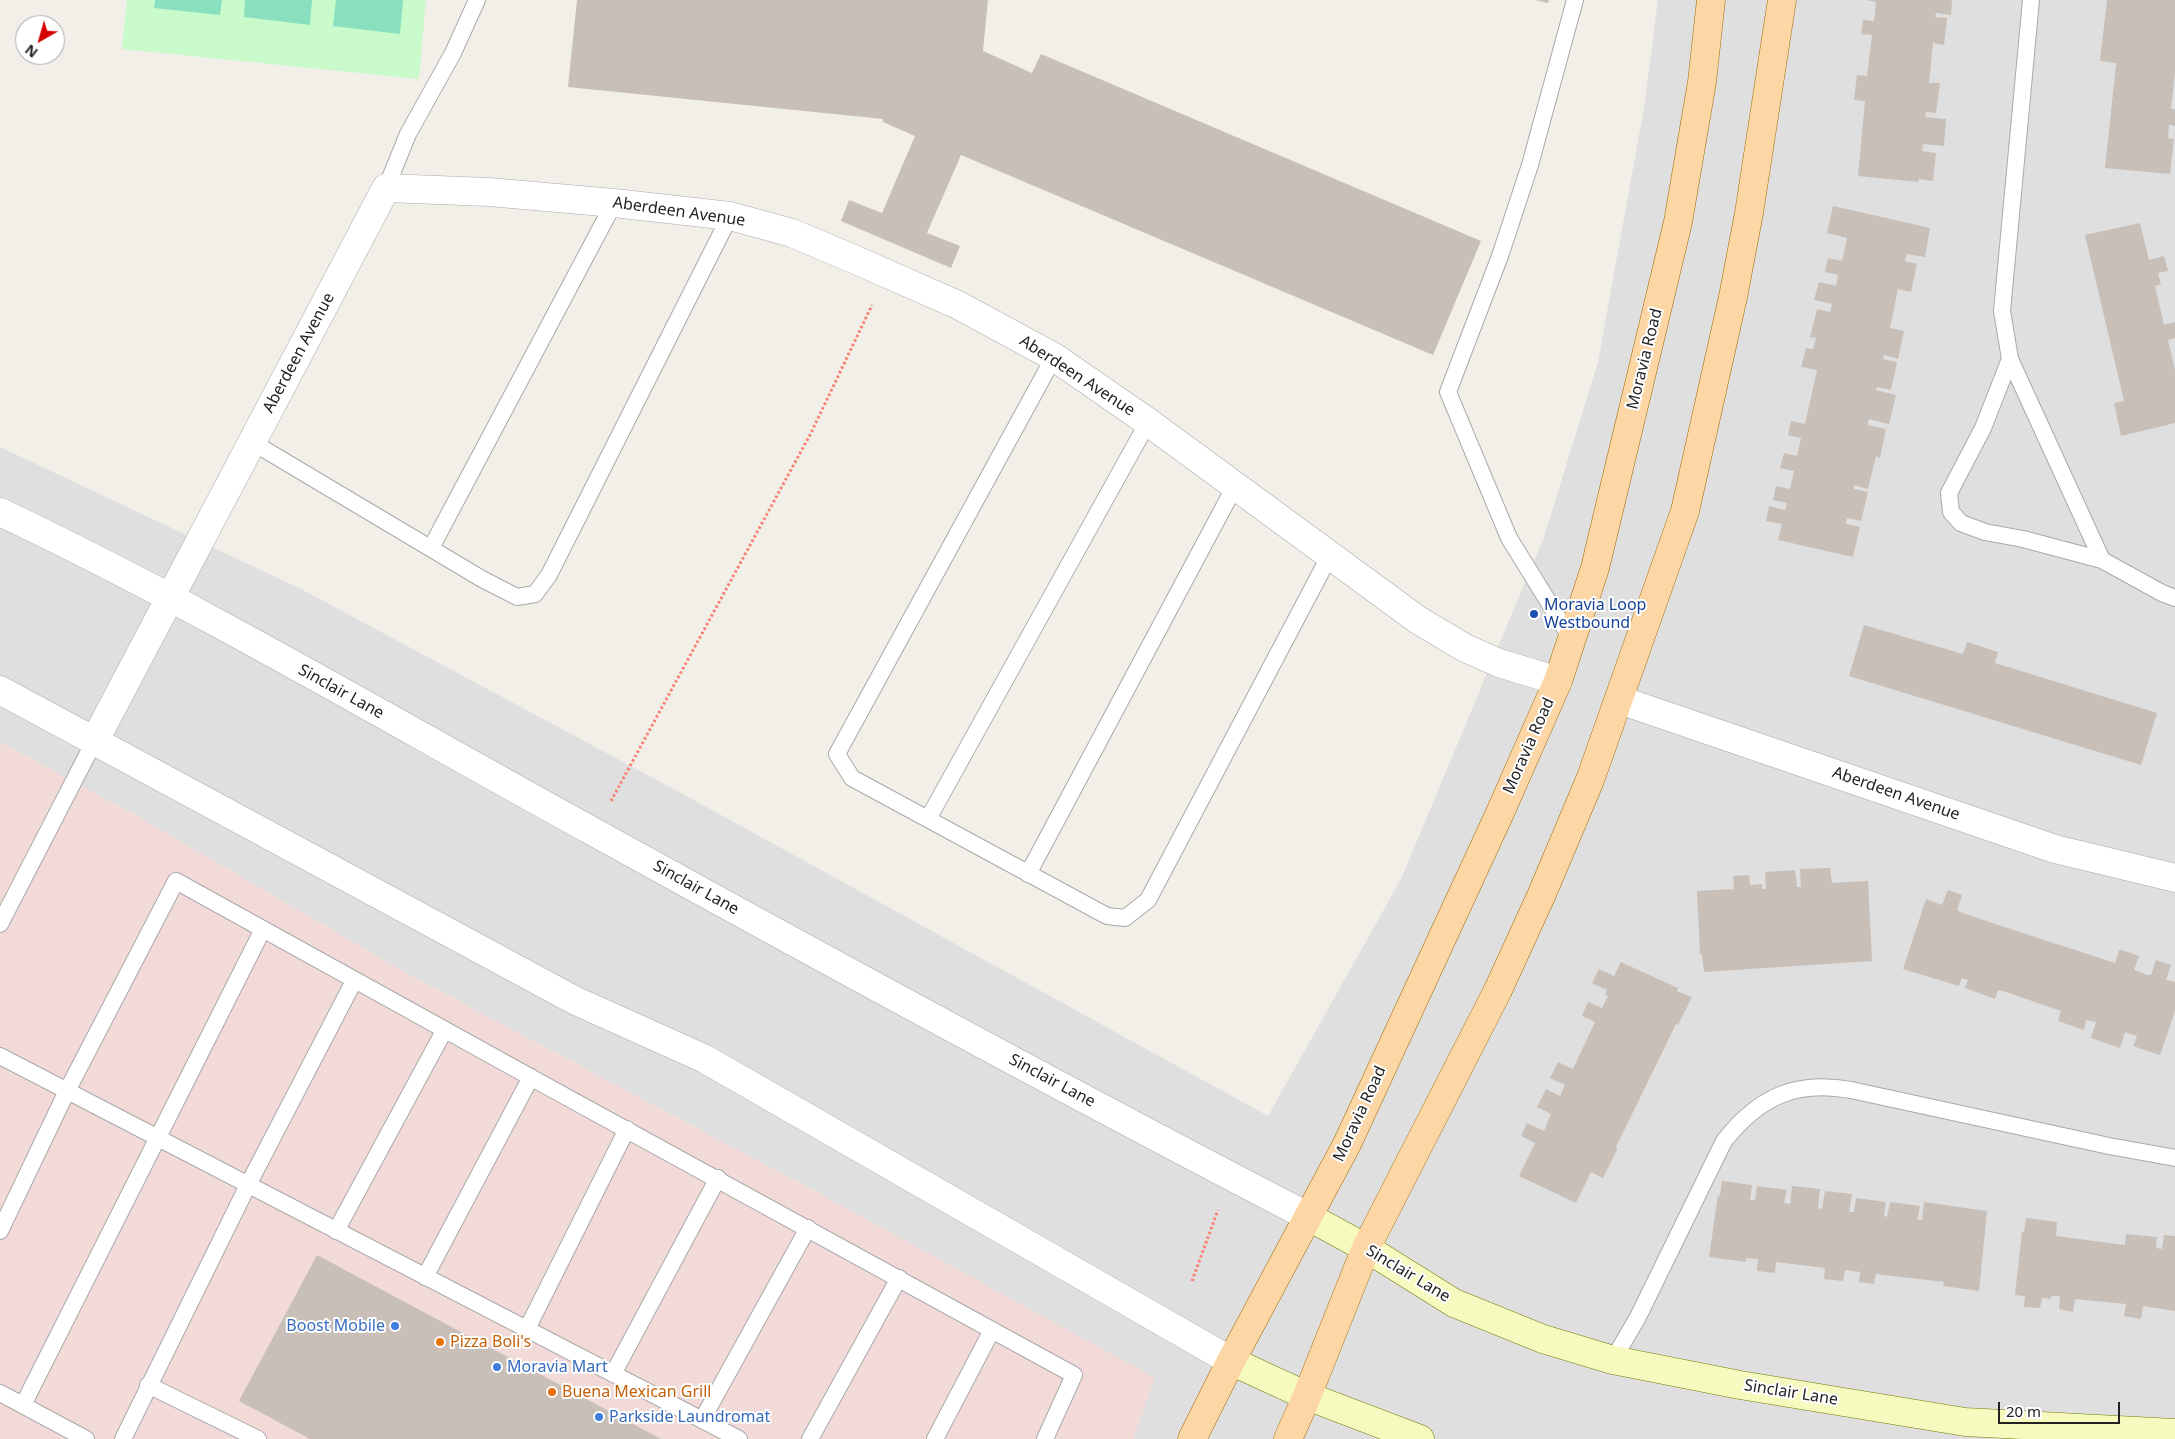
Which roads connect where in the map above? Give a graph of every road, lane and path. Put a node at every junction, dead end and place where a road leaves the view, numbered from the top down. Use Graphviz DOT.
graph roads {
  1 [pos="477,0"];
  2 [pos="1575,0"];
  3 [pos="1711,0"];
  4 [pos="1782,0"];
  5 [pos="2031,0"];
  6 [pos="386,188"];
  7 [pos="614,203"];
  8 [pos="730,216"];
  9 [pos="887,274"];
  10 [pos="1054,357"];
  11 [pos="2010,359"];
  12 [pos="1148,422"];
  13 [pos="252,442"];
  14 [pos="1235,486"];
  15 [pos="0,512"];
  16 [pos="431,548"];
  17 [pos="1330,555"];
  18 [pos="2102,560"];
  19 [pos="170,597"];
  20 [pos="2175,598"];
  21 [pos="1572,640"];
  22 [pos="1558,681"];
  23 [pos="0,690"];
  24 [pos="1620,700"];
  25 [pos="95,740"];
  26 [pos="928,819"];
  27 [pos="594,832"];
  28 [pos="1028,874"];
  29 [pos="2175,878"];
  30 [pos="0,924"];
  31 [pos="263,929"];
  32 [pos="354,981"];
  33 [pos="444,1031"];
  34 [pos="0,1056"];
  35 [pos="531,1077"];
  36 [pos="67,1091"];
  37 [pos="627,1129"];
  38 [pos="156,1138"];
  39 [pos="2175,1158"];
  40 [pos="718,1178"];
  41 [pos="248,1185"];
  42 [pos="1219,1209"];
  43 [pos="1309,1217"];
  44 [pos="808,1228"];
  45 [pos="0,1231"];
  46 [pos="336,1231"];
  47 [pos="1366,1248"];
  48 [pos="425,1277"];
  49 [pos="899,1278"];
  50 [pos="1192,1281"];
  51 [pos="527,1329"];
  52 [pos="992,1330"];
  53 [pos="1613,1360"];
  54 [pos="1231,1361"];
  55 [pos="613,1374"];
  56 [pos="148,1385"];
  57 [pos="0,1393"];
  58 [pos="1307,1396"];
  59 [pos="23,1405"];
  60 [pos="702,1420"];
  61 [pos="2175,1433"];
  62 [pos="86,1439"];
  63 [pos="123,1439"];
  64 [pos="258,1439"];
  65 [pos="738,1439"];
  66 [pos="810,1439"];
  67 [pos="935,1439"];
  68 [pos="1045,1439"];
  69 [pos="1192,1439"];
  70 [pos="1288,1439"];
  71 [pos="1420,1439"];
  1 -- 6 [label="lane"];
  2 -- 21 [label="lane"];
  3 -- 21 [label="main road, Moravia Road"];
  4 -- 24 [label="main road"];
  5 -- 11 [label="lane"];
  6 -- 7 [label="street, Aberdeen Avenue"];
  6 -- 13 [label="street, Aberdeen Avenue"];
  7 -- 8 [label="street, Aberdeen Avenue"];
  7 -- 16 [label="lane"];
  8 -- 9 [label="street, Aberdeen Avenue"];
  8 -- 16 [label="lane"];
  9 -- 10 [label="street, Aberdeen Avenue"];
  9 -- 27 [label="path"];
  10 -- 12 [label="street, Aberdeen Avenue"];
  10 -- 26 [label="lane"];
  11 -- 18 [label="lane"];
  11 -- 18 [label="lane"];
  12 -- 14 [label="street, Aberdeen Avenue"];
  12 -- 26 [label="lane"];
  13 -- 16 [label="lane"];
  13 -- 19 [label="street, Aberdeen Avenue"];
  14 -- 17 [label="street, Aberdeen Avenue"];
  14 -- 28 [label="lane"];
  15 -- 19 [label="street, Sinclair Lane"];
  17 -- 22 [label="street, Aberdeen Avenue"];
  17 -- 28 [label="lane"];
  18 -- 20 [label="lane"];
  19 -- 25 [label="street, Aberdeen Avenue"];
  19 -- 27 [label="street, Sinclair Lane"];
  21 -- 22 [label="main road, Moravia Road"];
  22 -- 43 [label="main road, Moravia Road"];
  23 -- 25 [label="street"];
  24 -- 29 [label="street, Aberdeen Avenue"];
  24 -- 47 [label="main road"];
  25 -- 30 [label="lane"];
  25 -- 54 [label="street"];
  26 -- 28 [label="lane"];
  27 -- 43 [label="street, Sinclair Lane"];
  31 -- 32 [label="lane"];
  31 -- 36 [label="lane"];
  31 -- 38 [label="lane"];
  32 -- 33 [label="lane"];
  32 -- 41 [label="lane"];
  33 -- 35 [label="lane"];
  33 -- 46 [label="lane"];
  34 -- 36 [label="lane"];
  35 -- 37 [label="lane"];
  35 -- 48 [label="lane"];
  36 -- 38 [label="lane"];
  36 -- 45 [label="lane"];
  37 -- 40 [label="lane"];
  37 -- 51 [label="lane"];
  38 -- 41 [label="lane"];
  38 -- 59 [label="lane"];
  39 -- 53 [label="lane"];
  40 -- 44 [label="lane"];
  40 -- 55 [label="lane"];
  41 -- 46 [label="lane"];
  41 -- 56 [label="lane"];
  42 -- 50 [label="path"];
  43 -- 47 [label="main road, Sinclair Lane"];
  43 -- 54 [label="main road, Moravia Road"];
  44 -- 49 [label="lane"];
  44 -- 60 [label="lane"];
  46 -- 48 [label="lane"];
  47 -- 53 [label="main road, Sinclair Lane"];
  47 -- 58 [label="main road"];
  48 -- 51 [label="lane"];
  49 -- 52 [label="lane"];
  49 -- 66 [label="lane"];
  51 -- 55 [label="lane"];
  52 -- 67 [label="lane"];
  52 -- 68 [label="lane"];
  53 -- 61 [label="main road, Sinclair Lane"];
  54 -- 58 [label="main road"];
  54 -- 69 [label="main road, Moravia Road"];
  55 -- 60 [label="lane"];
  56 -- 63 [label="lane"];
  56 -- 64 [label="lane"];
  57 -- 59 [label="lane"];
  58 -- 70 [label="main road"];
  58 -- 71 [label="main road"];
  59 -- 62 [label="lane"];
  60 -- 65 [label="lane"];
}
